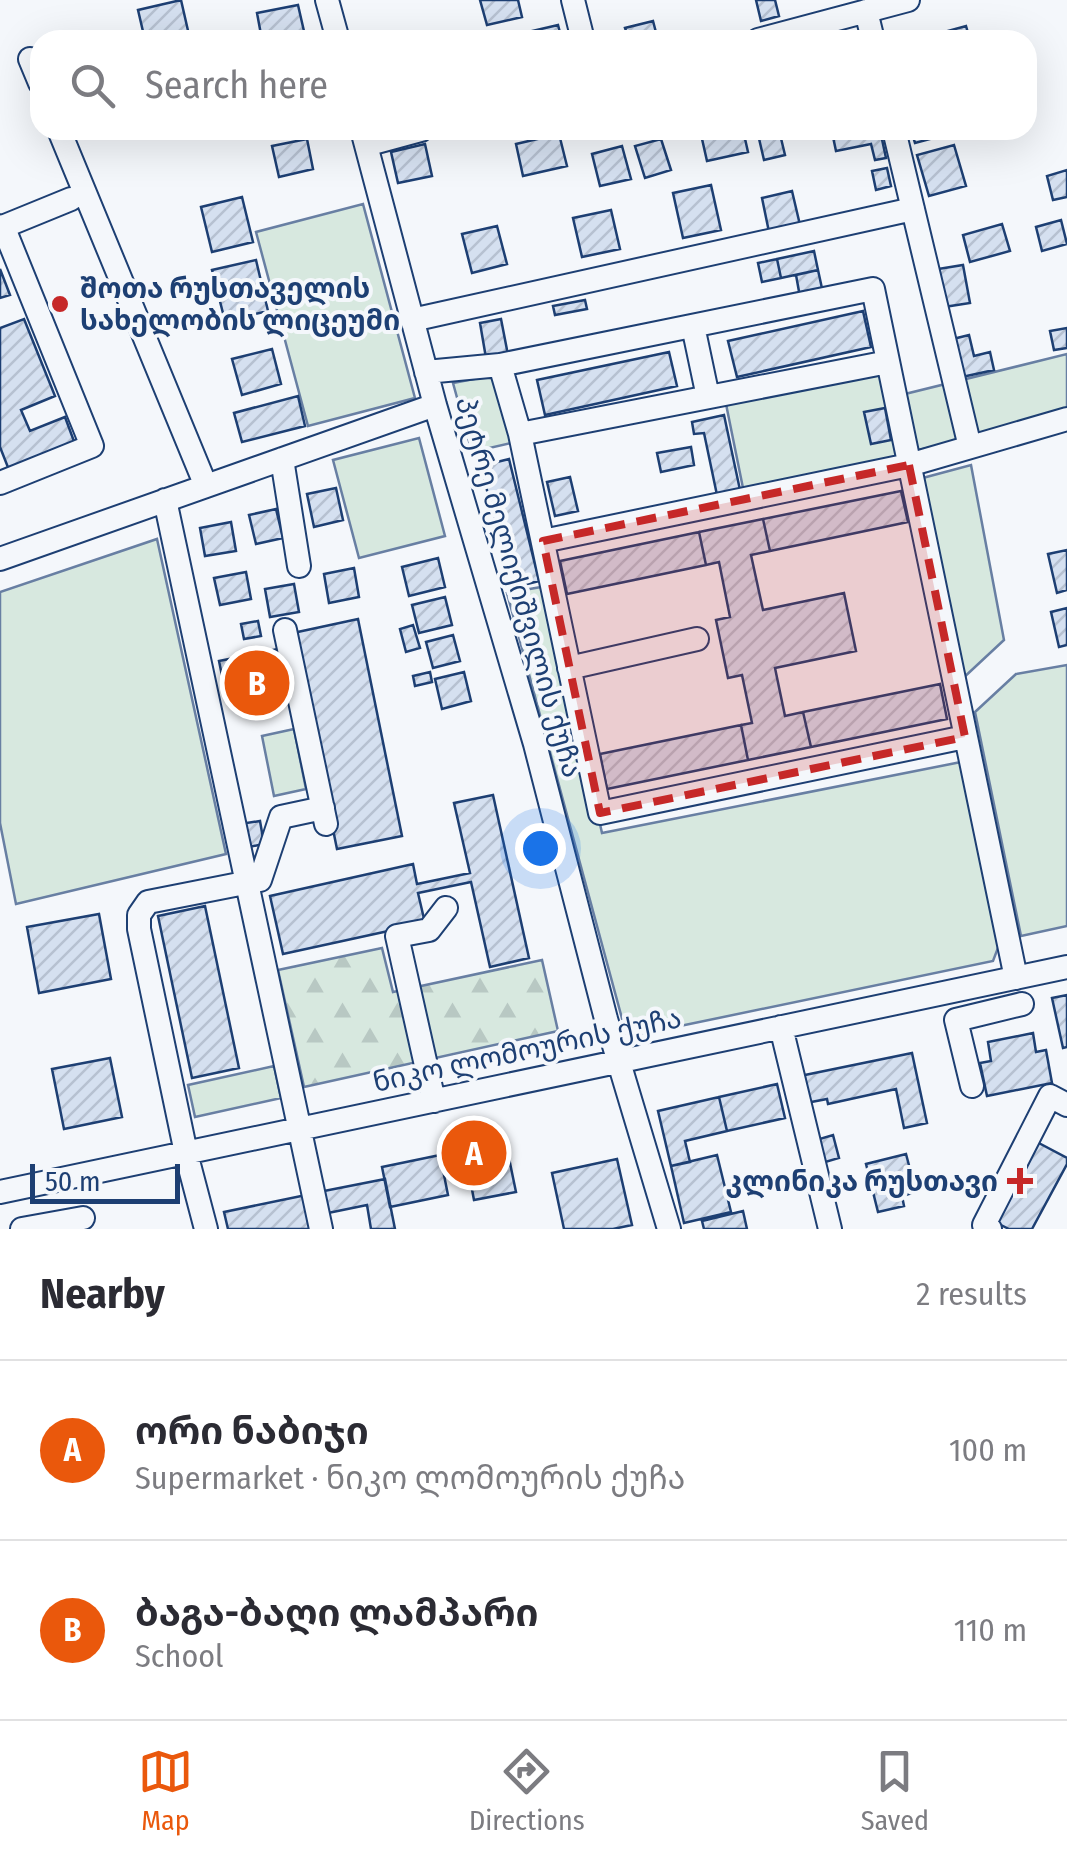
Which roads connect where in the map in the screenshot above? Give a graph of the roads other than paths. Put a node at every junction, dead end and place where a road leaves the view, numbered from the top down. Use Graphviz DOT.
graph roads {
  1 [pos="327,0"];
  2 [pos="573,0"];
  3 [pos="908,0"];
  4 [pos="866,12"];
  5 [pos="335,30"];
  6 [pos="580,30"];
  7 [pos="797,30"];
  8 [pos="870,30"];
  9 [pos="63,140"];
  10 [pos="364,140"];
  11 [pos="896,140"];
  12 [pos="71,199"];
  13 [pos="913,209"];
  14 [pos="2,227"];
  15 [pos="412,320"];
  16 [pos="693,326"];
  17 [pos="888,362"];
  18 [pos="500,365"];
  19 [pos="426,372"];
  20 [pos="708,396"];
  21 [pos="436,405"];
  22 [pos="1067,419"];
  23 [pos="520,434"];
  24 [pos="970,447"];
  25 [pos="282,459"];
  26 [pos="909,464"];
  27 [pos="0,483"];
  28 [pos="206,486"];
  29 [pos="165,500"];
  30 [pos="542,541"];
  31 [pos="0,559"];
  32 [pos="299,566"];
  33 [pos="285,630"];
  34 [pos="697,639"];
  35 [pos="570,668"];
  36 [pos="966,736"];
  37 [pos="248,883"];
  38 [pos="446,908"];
  39 [pos="1067,967"];
  40 [pos="1016,978"];
  41 [pos="976,986"];
  42 [pos="1022,1004"];
  43 [pos="982,1014"];
  44 [pos="781,1028"];
  45 [pos="619,1061"];
  46 [pos="972,1086"];
  47 [pos="434,1100"];
  48 [pos="1067,1105"];
  49 [pos="301,1129"];
  50 [pos="186,1153"];
  51 [pos="76,1176"];
  52 [pos="4,1192"];
  53 [pos="85,1223"];
  54 [pos="19,1229"];
  55 [pos="206,1229"];
  56 [pos="321,1229"];
  57 [pos="668,1229"];
  58 [pos="830,1229"];
  59 [pos="990,1229"];
  1 -- 5 [label="street"];
  2 -- 6 [label="street"];
  3 -- 4 [label="street"];
  4 -- 7 [label="street"];
  4 -- 8 [label="street"];
  9 -- 28 [label="street"];
  10 -- 15 [label="street, პეტრე მელიქიშვილის ქუჩა"];
  11 -- 13 [label="street"];
  12 -- 14 [label="street"];
  13 -- 15 [label="street"];
  13 -- 24 [label="street"];
  14 -- 27 [label="street"];
  15 -- 19 [label="street, პეტრე მელიქიშვილის ქუჩა"];
  16 -- 17 [label="street"];
  16 -- 18 [label="street"];
  16 -- 20 [label="street"];
  17 -- 20 [label="street"];
  17 -- 26 [label="street"];
  18 -- 19 [label="street"];
  18 -- 23 [label="street"];
  19 -- 21 [label="street, პეტრე მელიქიშვილის ქუჩა"];
  20 -- 23 [label="street"];
  21 -- 25 [label="street"];
  21 -- 45 [label="street, პეტრე მელიქიშვილის ქუჩა"];
  22 -- 24 [label="street"];
  23 -- 30 [label="street"];
  24 -- 26 [label="street"];
  25 -- 28 [label="street"];
  25 -- 32 [label="street"];
  26 -- 30 [label="street"];
  26 -- 36 [label="street"];
  28 -- 29 [label="street"];
  29 -- 31 [label="street"];
  29 -- 37 [label="street"];
  30 -- 35 [label="street"];
  33 -- 37 [label="street"];
  34 -- 35 [label="street"];
  35 -- 36 [label="street"];
  36 -- 40 [label="street"];
  37 -- 49 [label="street"];
  37 -- 50 [label="street"];
  38 -- 47 [label="street"];
  39 -- 40 [label="street, ნიკო ლომოურის ქუჩა"];
  40 -- 41 [label="street, ნიკო ლომოურის ქუჩა"];
  41 -- 43 [label="street"];
  41 -- 44 [label="street, ნიკო ლომოურის ქუჩა"];
  42 -- 43 [label="street"];
  43 -- 46 [label="street"];
  44 -- 45 [label="street, ნიკო ლომოურის ქუჩა"];
  44 -- 58 [label="street"];
  45 -- 47 [label="street, ნიკო ლომოურის ქუჩა"];
  45 -- 57 [label="street, პეტრე მელიქიშვილის ქუჩა"];
  47 -- 49 [label="street, ნიკო ლომოურის ქუჩა"];
  48 -- 59 [label="street"];
  49 -- 50 [label="street, ნიკო ლომოურის ქუჩა"];
  49 -- 56 [label="street"];
  50 -- 51 [label="street, ნიკო ლომოურის ქუჩა"];
  50 -- 55 [label="street"];
  51 -- 52 [label="street, ნიკო ლომოურის ქუჩა"];
  51 -- 53 [label="street"];
  52 -- 54 [label="street"];
  53 -- 54 [label="street"];
}
